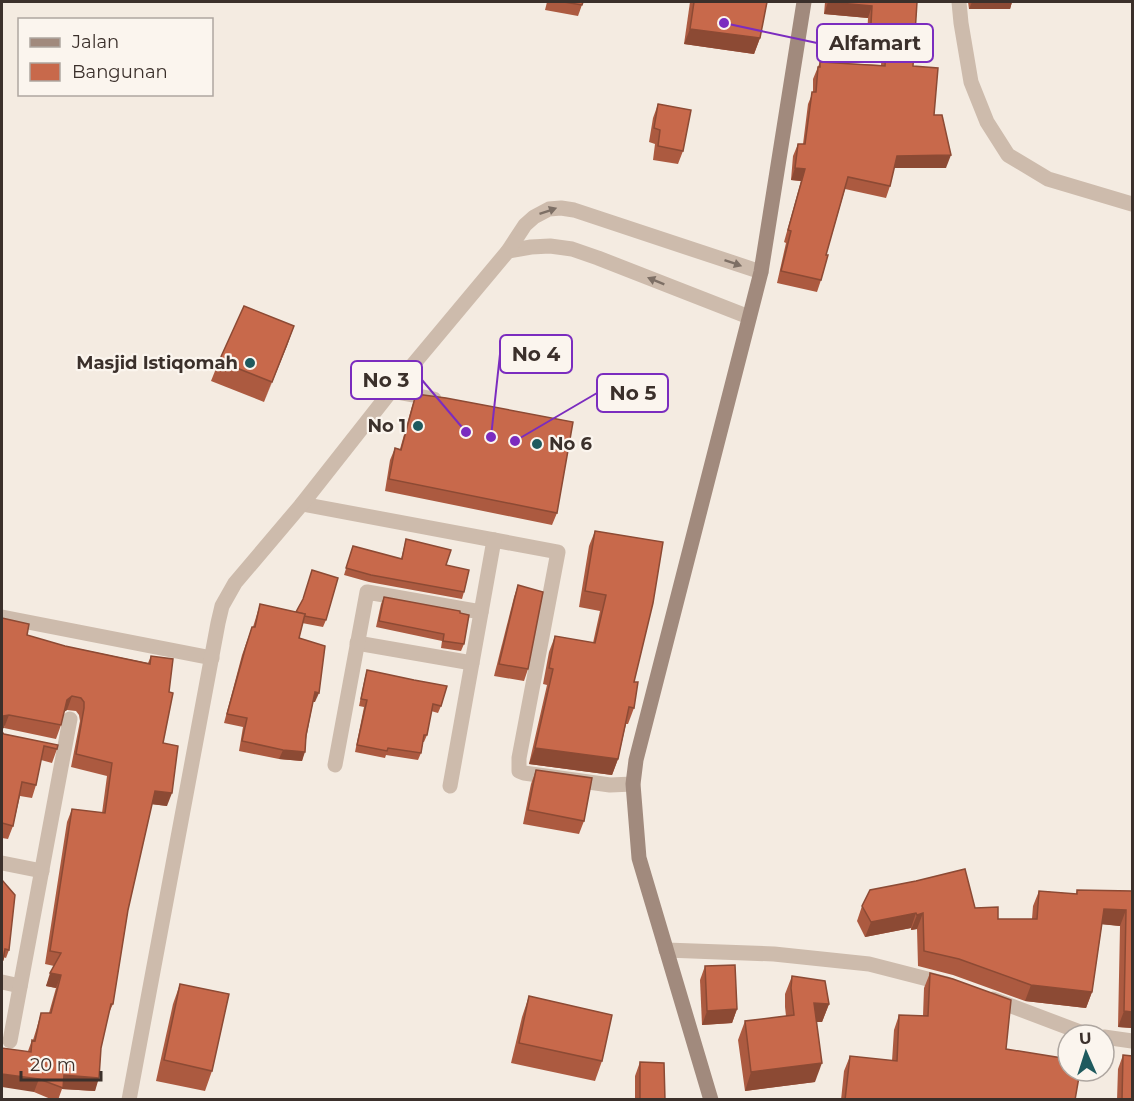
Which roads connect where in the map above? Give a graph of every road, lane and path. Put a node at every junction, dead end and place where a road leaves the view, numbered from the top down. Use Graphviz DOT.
graph roads {
  1 [pos="804,2"];
  2 [pos="959,2"];
  3 [pos="1132,204"];
  4 [pos="508,251"];
  5 [pos="760,272"];
  6 [pos="749,317"];
  7 [pos="391,391"];
  8 [pos="448,402"];
  9 [pos="302,504"];
  10 [pos="494,540"];
  11 [pos="481,612"];
  12 [pos="2,617"];
  13 [pos="357,643"];
  14 [pos="212,658"];
  15 [pos="472,663"];
  16 [pos="70,719"];
  17 [pos="335,765"];
  18 [pos="633,784"];
  19 [pos="450,786"];
  20 [pos="2,863"];
  21 [pos="42,871"];
  22 [pos="666,950"];
  23 [pos="2,982"];
  24 [pos="20,986"];
  25 [pos="960,988"];
  26 [pos="980,995"];
  27 [pos="1056,1023"];
  28 [pos="1116,1039"];
  29 [pos="10,1041"];
  30 [pos="1132,1041"];
  31 [pos="129,1100"];
  32 [pos="711,1100"];
  1 -- 5 [label="street"];
  2 -- 3 [label="street"];
  4 -- 5 [label="street, one-way"];
  6 -- 4 [label="street, one-way"];
  4 -- 7 [label="street"];
  5 -- 6 [label="street"];
  6 -- 18 [label="street"];
  7 -- 8 [label="street"];
  7 -- 9 [label="street"];
  9 -- 10 [label="street"];
  9 -- 14 [label="street"];
  10 -- 11 [label="street"];
  10 -- 18 [label="street"];
  11 -- 13 [label="street"];
  11 -- 15 [label="street"];
  12 -- 14 [label="street"];
  13 -- 15 [label="street"];
  13 -- 17 [label="street"];
  14 -- 31 [label="street"];
  15 -- 19 [label="street"];
  16 -- 21 [label="street"];
  18 -- 22 [label="street"];
  20 -- 21 [label="street"];
  21 -- 24 [label="street"];
  22 -- 25 [label="street"];
  22 -- 32 [label="street"];
  23 -- 24 [label="street"];
  24 -- 29 [label="street"];
  26 -- 27 [label="street"];
  28 -- 30 [label="street"];
}
